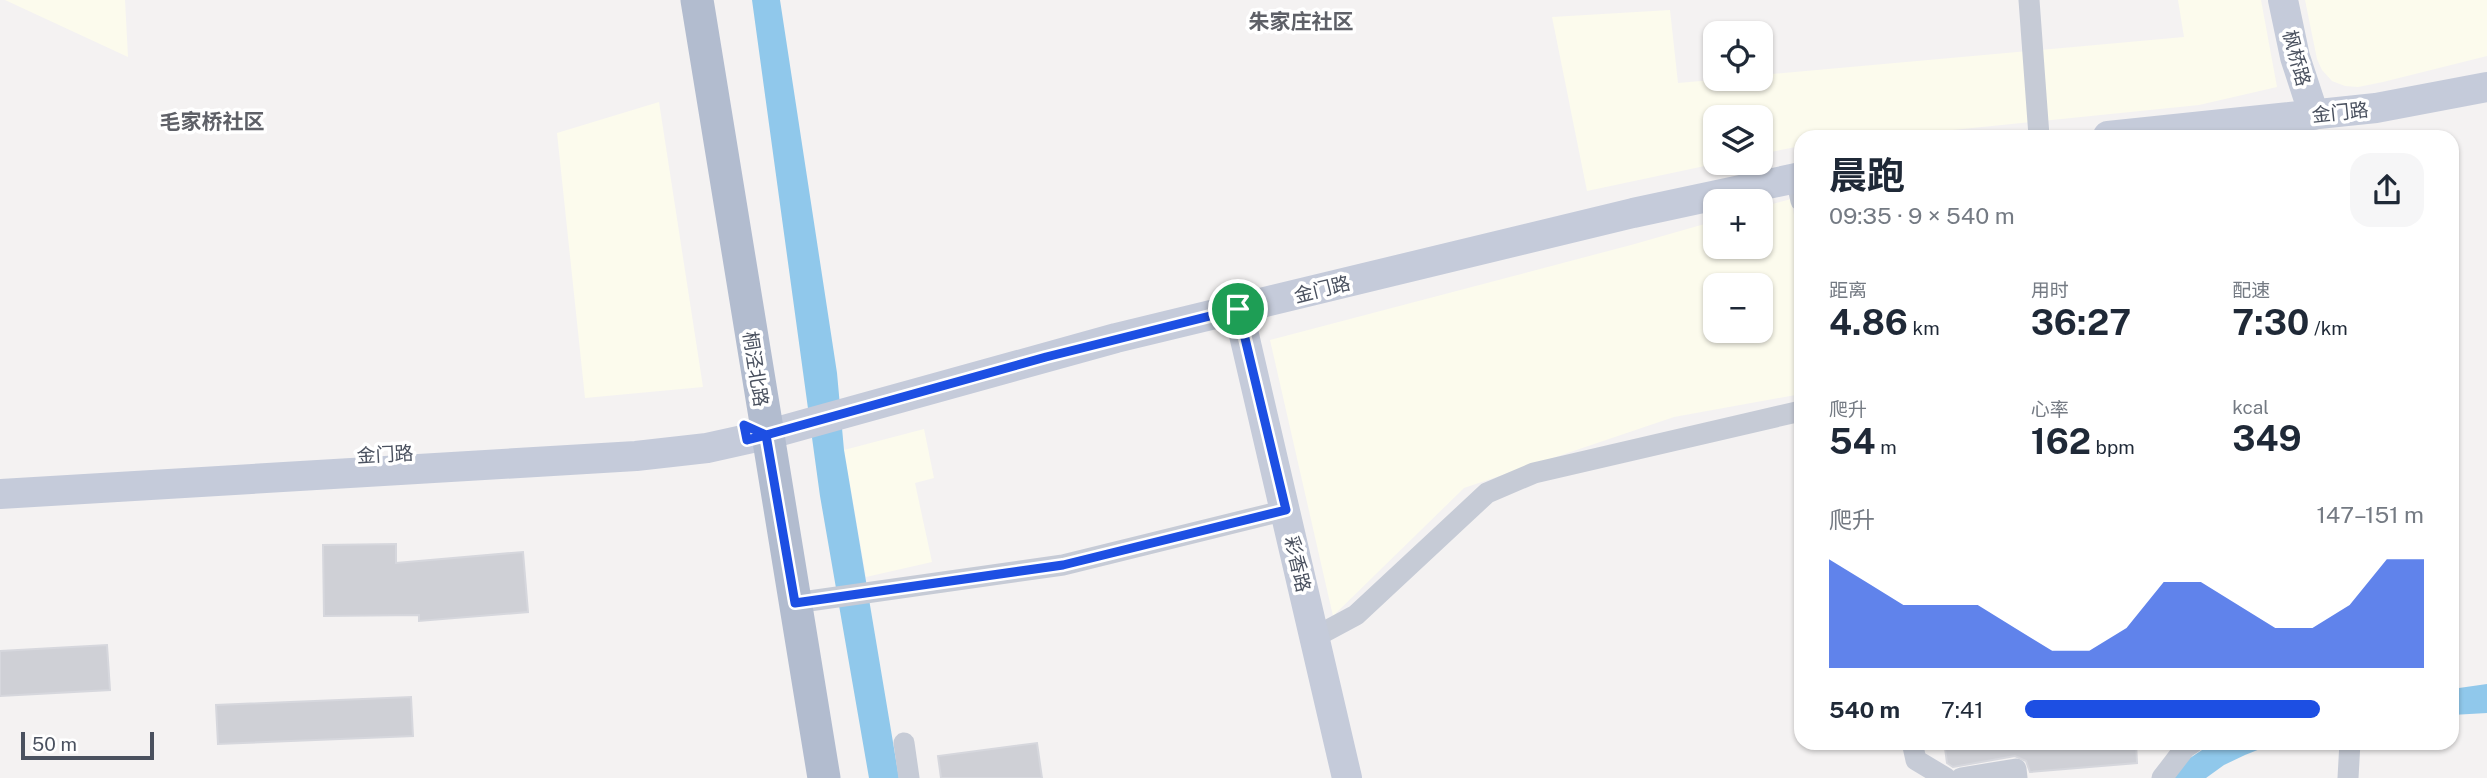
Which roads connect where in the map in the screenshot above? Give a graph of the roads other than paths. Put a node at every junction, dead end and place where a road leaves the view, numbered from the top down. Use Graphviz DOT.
graph roads {
  1 [pos="678,0"];
  2 [pos="697,0"];
  3 [pos="2029,0"];
  4 [pos="2283,0"];
  5 [pos="2487,87"];
  6 [pos="2314,115"];
  7 [pos="2039,130"];
  8 [pos="2237,130"];
  9 [pos="1794,187"];
  10 [pos="1238,309"];
  11 [pos="1794,413"];
  12 [pos="763,431"];
  13 [pos="0,477"];
  14 [pos="0,494"];
  15 [pos="1286,510"];
  16 [pos="795,603"];
  17 [pos="1315,637"];
  18 [pos="904,743"];
  19 [pos="1914,750"];
  20 [pos="2183,750"];
  21 [pos="2350,750"];
  22 [pos="804,778"];
  23 [pos="824,778"];
  24 [pos="909,778"];
  25 [pos="1347,778"];
  26 [pos="1946,778"];
  27 [pos="1961,778"];
  28 [pos="2017,778"];
  29 [pos="2162,778"];
  30 [pos="2348,778"];
  1 -- 12 [label="main road, 桐泾北路"];
  2 -- 12 [label="main road, 桐泾北路"];
  3 -- 7 [label="street"];
  4 -- 6 [label="main road, 枫桥路"];
  5 -- 6 [label="main road, 金门路"];
  6 -- 8 [label="main road, 金门路"];
  9 -- 10 [label="main road, 金门路"];
  10 -- 12 [label="main road, 金门路"];
  10 -- 15 [label="main road, 彩香路"];
  11 -- 17 [label="street"];
  12 -- 13 [label="main road, 金门路"];
  12 -- 14 [label="main road, 金门路"];
  12 -- 16 [label="main road, 桐泾北路"];
  12 -- 22 [label="main road, 桐泾北路"];
  15 -- 16 [label="street"];
  15 -- 17 [label="main road, 彩香路"];
  16 -- 23 [label="main road, 桐泾北路"];
  17 -- 25 [label="main road, 彩香路"];
  18 -- 24 [label="street"];
  19 -- 26 [label="street"];
  20 -- 29 [label="street"];
  21 -- 30 [label="street"];
  27 -- 28 [label="street"];
}
